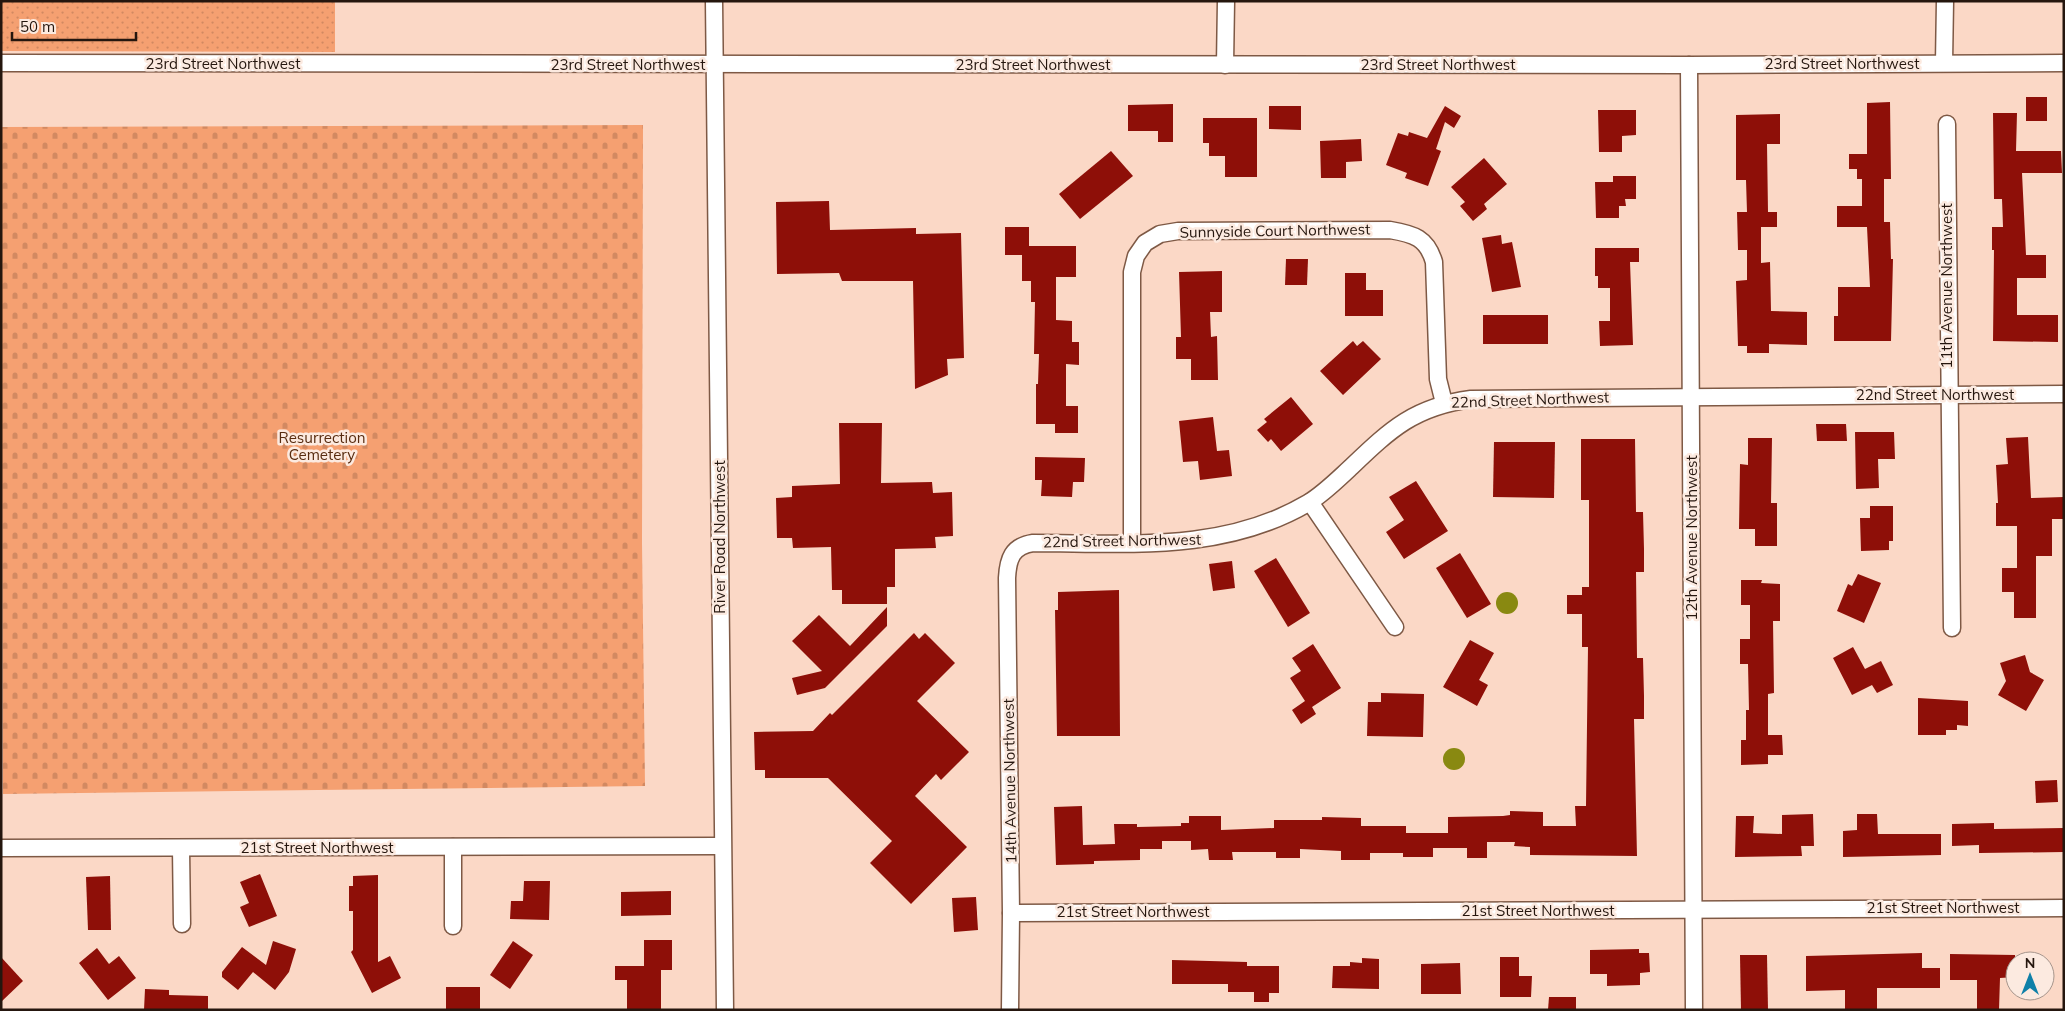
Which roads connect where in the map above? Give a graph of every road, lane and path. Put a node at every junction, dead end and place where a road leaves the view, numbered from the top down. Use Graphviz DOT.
graph roads {
  1 [pos="714,1"];
  2 [pos="1226,1"];
  3 [pos="1945,1"];
  4 [pos="1,63"];
  5 [pos="1944,63"];
  6 [pos="2064,63"];
  7 [pos="715,65"];
  8 [pos="1226,65"];
  9 [pos="1689,66"];
  10 [pos="1946,124"];
  11 [pos="2064,394"];
  12 [pos="1948,395"];
  13 [pos="1692,396"];
  14 [pos="1444,403"];
  15 [pos="1310,502"];
  16 [pos="1132,543"];
  17 [pos="1012,553"];
  18 [pos="1395,627"];
  19 [pos="1952,628"];
  20 [pos="722,846"];
  21 [pos="453,847"];
  22 [pos="1,848"];
  23 [pos="181,848"];
  24 [pos="2064,908"];
  25 [pos="1693,910"];
  26 [pos="1011,913"];
  27 [pos="182,924"];
  28 [pos="453,926"];
  29 [pos="725,1010"];
  30 [pos="1010,1010"];
  31 [pos="1694,1010"];
  1 -- 7 [label="street, River Road Northwest"];
  2 -- 8 [label="street"];
  3 -- 5 [label="street"];
  4 -- 7 [label="street, 23rd Street Northwest"];
  5 -- 6 [label="street, 23rd Street Northwest"];
  5 -- 9 [label="street, 23rd Street Northwest"];
  7 -- 8 [label="street, 23rd Street Northwest"];
  7 -- 20 [label="street, River Road Northwest"];
  8 -- 9 [label="street, 23rd Street Northwest"];
  9 -- 13 [label="street, 12th Avenue Northwest"];
  10 -- 12 [label="street, 11th Avenue Northwest"];
  11 -- 12 [label="street, 22nd Street Northwest"];
  12 -- 13 [label="street, 22nd Street Northwest"];
  12 -- 19 [label="street, 11th Avenue Northwest"];
  13 -- 14 [label="street, 22nd Street Northwest"];
  13 -- 25 [label="street, 12th Avenue Northwest"];
  14 -- 15 [label="street, 22nd Street Northwest"];
  14 -- 16 [label="street, Sunnyside Court Northwest"];
  15 -- 16 [label="street, 22nd Street Northwest"];
  15 -- 18 [label="street"];
  16 -- 17 [label="street, 22nd Street Northwest"];
  17 -- 26 [label="street, 14th Avenue Northwest"];
  20 -- 21 [label="street, 21st Street Northwest"];
  20 -- 29 [label="street, River Road Northwest"];
  21 -- 23 [label="street, 21st Street Northwest"];
  21 -- 28 [label="street"];
  22 -- 23 [label="street, 21st Street Northwest"];
  23 -- 27 [label="street"];
  24 -- 25 [label="street, 21st Street Northwest"];
  25 -- 26 [label="street, 21st Street Northwest"];
  25 -- 31 [label="street, 12th Avenue Northwest"];
  26 -- 30 [label="street, 14th Avenue Northwest"];
}
